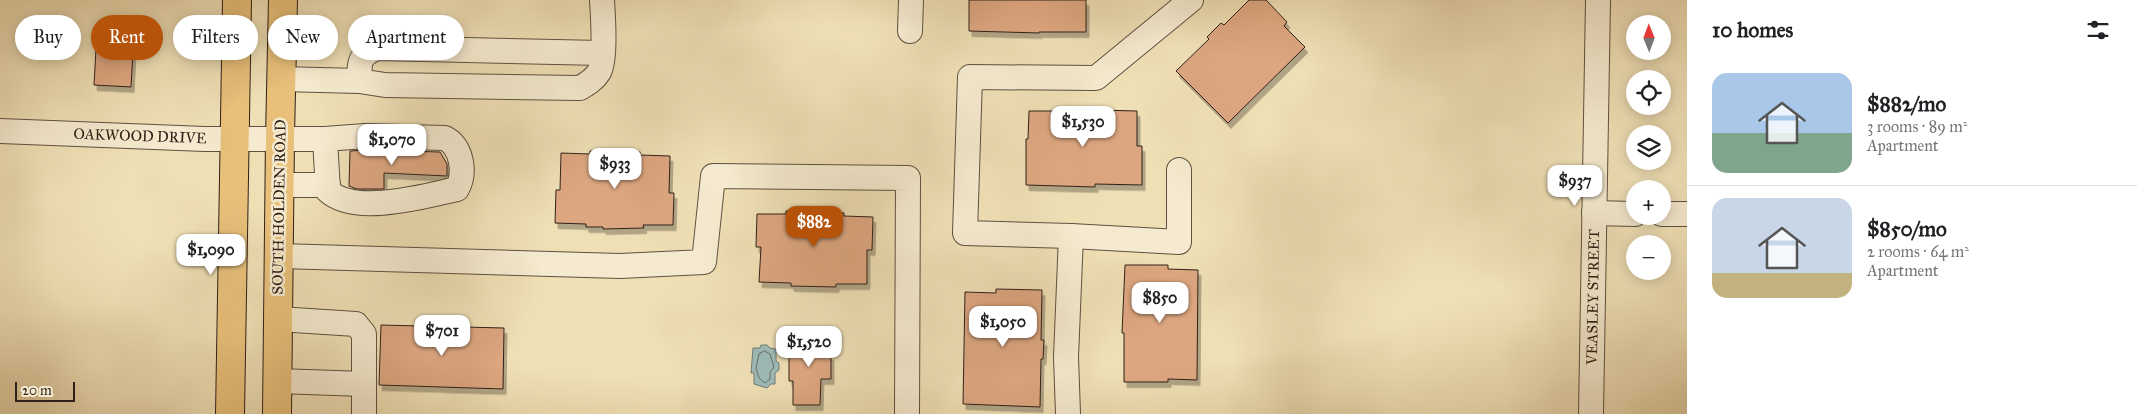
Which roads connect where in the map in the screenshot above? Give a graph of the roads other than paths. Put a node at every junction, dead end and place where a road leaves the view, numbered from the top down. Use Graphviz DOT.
graph roads {
  1 [pos="237,0"];
  2 [pos="283,0"];
  3 [pos="911,0"];
  4 [pos="1191,0"];
  5 [pos="1598,0"];
  6 [pos="602,6"];
  7 [pos="910,30"];
  8 [pos="602,53"];
  9 [pos="281,79"];
  10 [pos="359,81"];
  11 [pos="0,131"];
  12 [pos="280,137"];
  13 [pos="234,139"];
  14 [pos="325,139"];
  15 [pos="1179,170"];
  16 [pos="279,185"];
  17 [pos="328,185"];
  18 [pos="1594,213"];
  19 [pos="1626,214"];
  20 [pos="1671,214"];
  21 [pos="1687,214"];
  22 [pos="1071,236"];
  23 [pos="279,256"];
  24 [pos="278,319"];
  25 [pos="278,381"];
  26 [pos="364,384"];
  27 [pos="230,414"];
  28 [pos="277,414"];
  29 [pos="364,414"];
  30 [pos="907,414"];
  31 [pos="1068,414"];
  32 [pos="1591,414"];
  1 -- 13 [label="main road"];
  2 -- 9 [label="main road, SOUTH HOLDEN ROAD"];
  3 -- 7 [label="street"];
  4 -- 22 [label="street"];
  5 -- 18 [label="street, VEASLEY STREET"];
  6 -- 8 [label="street"];
  8 -- 10 [label="street"];
  8 -- 10 [label="street"];
  9 -- 10 [label="street"];
  9 -- 12 [label="main road, SOUTH HOLDEN ROAD"];
  11 -- 13 [label="street, OAKWOOD DRIVE"];
  12 -- 13 [label="street, OAKWOOD DRIVE"];
  12 -- 14 [label="street, OAKWOOD DRIVE"];
  12 -- 16 [label="main road, SOUTH HOLDEN ROAD"];
  13 -- 27 [label="main road"];
  14 -- 17 [label="street"];
  14 -- 17 [label="street, OAKWOOD DRIVE"];
  15 -- 22 [label="street"];
  16 -- 17 [label="street"];
  16 -- 23 [label="main road, SOUTH HOLDEN ROAD"];
  18 -- 19 [label="street"];
  18 -- 32 [label="street, VEASLEY STREET"];
  20 -- 21 [label="street"];
  22 -- 31 [label="street"];
  23 -- 24 [label="main road, SOUTH HOLDEN ROAD"];
  23 -- 30 [label="street"];
  24 -- 25 [label="main road, SOUTH HOLDEN ROAD"];
  24 -- 26 [label="street"];
  25 -- 26 [label="street"];
  25 -- 28 [label="main road, SOUTH HOLDEN ROAD"];
  26 -- 29 [label="street"];
}
